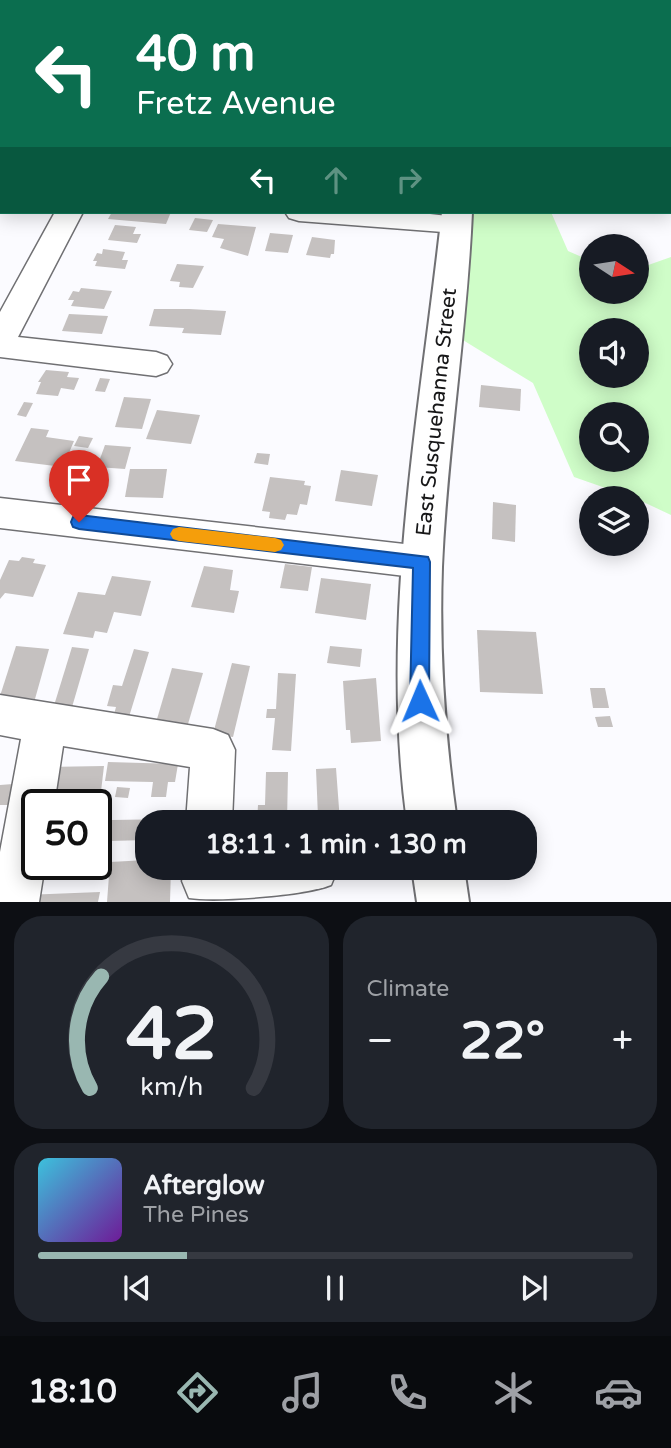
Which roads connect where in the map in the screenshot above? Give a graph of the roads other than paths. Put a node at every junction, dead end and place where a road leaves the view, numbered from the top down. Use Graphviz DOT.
graph roads {
  1 [pos="68,214"];
  2 [pos="351,214"];
  3 [pos="456,218"];
  4 [pos="0,341"];
  5 [pos="0,346"];
  6 [pos="156,364"];
  7 [pos="0,513"];
  8 [pos="422,562"];
  9 [pos="0,715"];
  10 [pos="45,723"];
  11 [pos="210,810"];
  12 [pos="430,810"];
  13 [pos="233,880"];
  14 [pos="440,880"];
  15 [pos="206,884"];
  16 [pos="15,902"];
  17 [pos="443,902"];
  1 -- 4 [label="street"];
  2 -- 3 [label="street"];
  3 -- 8 [label="main road, East Susquehanna Street"];
  5 -- 6 [label="street"];
  7 -- 8 [label="street"];
  8 -- 12 [label="main road, East Susquehanna Street"];
  9 -- 10 [label="street"];
  10 -- 11 [label="street"];
  10 -- 16 [label="street"];
  13 -- 15 [label="street"];
  14 -- 17 [label="main road"];
}
